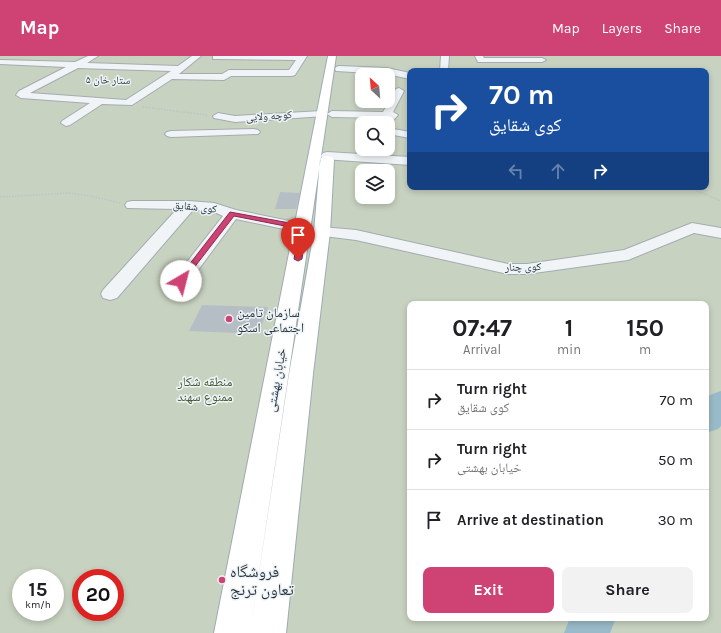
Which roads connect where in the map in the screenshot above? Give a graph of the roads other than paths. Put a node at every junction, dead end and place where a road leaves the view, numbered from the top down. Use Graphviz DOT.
graph roads {
  1 [pos="94,56"];
  2 [pos="445,56"];
  3 [pos="479,56"];
  4 [pos="179,57"];
  5 [pos="302,57"];
  6 [pos="197,59"];
  7 [pos="337,60"];
  8 [pos="542,60"];
  9 [pos="390,61"];
  10 [pos="0,62"];
  11 [pos="217,62"];
  12 [pos="76,65"];
  13 [pos="239,65"];
  14 [pos="183,66"];
  15 [pos="373,68"];
  16 [pos="388,68"];
  17 [pos="444,68"];
  18 [pos="395,73"];
  19 [pos="407,75"];
  20 [pos="28,77"];
  21 [pos="50,78"];
  22 [pos="168,78"];
  23 [pos="73,79"];
  24 [pos="150,80"];
  25 [pos="399,91"];
  26 [pos="100,100"];
  27 [pos="326,114"];
  28 [pos="218,116"];
  29 [pos="355,116"];
  30 [pos="387,116"];
  31 [pos="235,119"];
  32 [pos="66,123"];
  33 [pos="227,132"];
  34 [pos="254,132"];
  35 [pos="171,134"];
  36 [pos="395,134"];
  37 [pos="406,139"];
  38 [pos="327,156"];
  39 [pos="404,161"];
  40 [pos="132,205"];
  41 [pos="190,205"];
  42 [pos="232,214"];
  43 [pos="313,230"];
  44 [pos="721,232"];
  45 [pos="181,281"];
  46 [pos="110,294"];
  47 [pos="232,633"];
  48 [pos="268,633"];
  1 -- 12 [label="street"];
  2 -- 17 [label="street"];
  3 -- 8 [label="street"];
  4 -- 6 [label="street"];
  5 -- 11 [label="street"];
  5 -- 22 [label="street"];
  6 -- 14 [label="street"];
  7 -- 15 [label="street"];
  7 -- 27 [label="main road, خیابان بهشتی"];
  9 -- 16 [label="street"];
  10 -- 12 [label="street"];
  11 -- 13 [label="street"];
  12 -- 14 [label="street"];
  12 -- 21 [label="street"];
  14 -- 22 [label="street"];
  18 -- 19 [label="street"];
  20 -- 21 [label="street, ستار خان ۵"];
  21 -- 23 [label="street, ستار خان ۵"];
  21 -- 26 [label="street"];
  22 -- 24 [label="street"];
  22 -- 26 [label="street"];
  25 -- 30 [label="street"];
  26 -- 32 [label="street"];
  27 -- 29 [label="street, کوچه ولایی"];
  27 -- 31 [label="street, کوچه ولایی"];
  27 -- 38 [label="main road, خیابان بهشتی"];
  27 -- 43 [label="main road, خیابان بهشتی"];
  28 -- 31 [label="street, کوچه ولایی"];
  31 -- 33 [label="street"];
  33 -- 34 [label="street"];
  33 -- 35 [label="street"];
  36 -- 37 [label="street"];
  37 -- 39 [label="street"];
  38 -- 39 [label="street"];
  38 -- 43 [label="main road, خیابان بهشتی"];
  40 -- 41 [label="street, کوی شقایق"];
  41 -- 42 [label="street, کوی شقایق"];
  41 -- 46 [label="street"];
  42 -- 43 [label="street, کوی شقایق"];
  42 -- 45 [label="street"];
  43 -- 44 [label="street, کوی چنار"];
  43 -- 47 [label="main road, خیابان بهشتی"];
  43 -- 48 [label="main road, خیابان بهشتی"];
}
